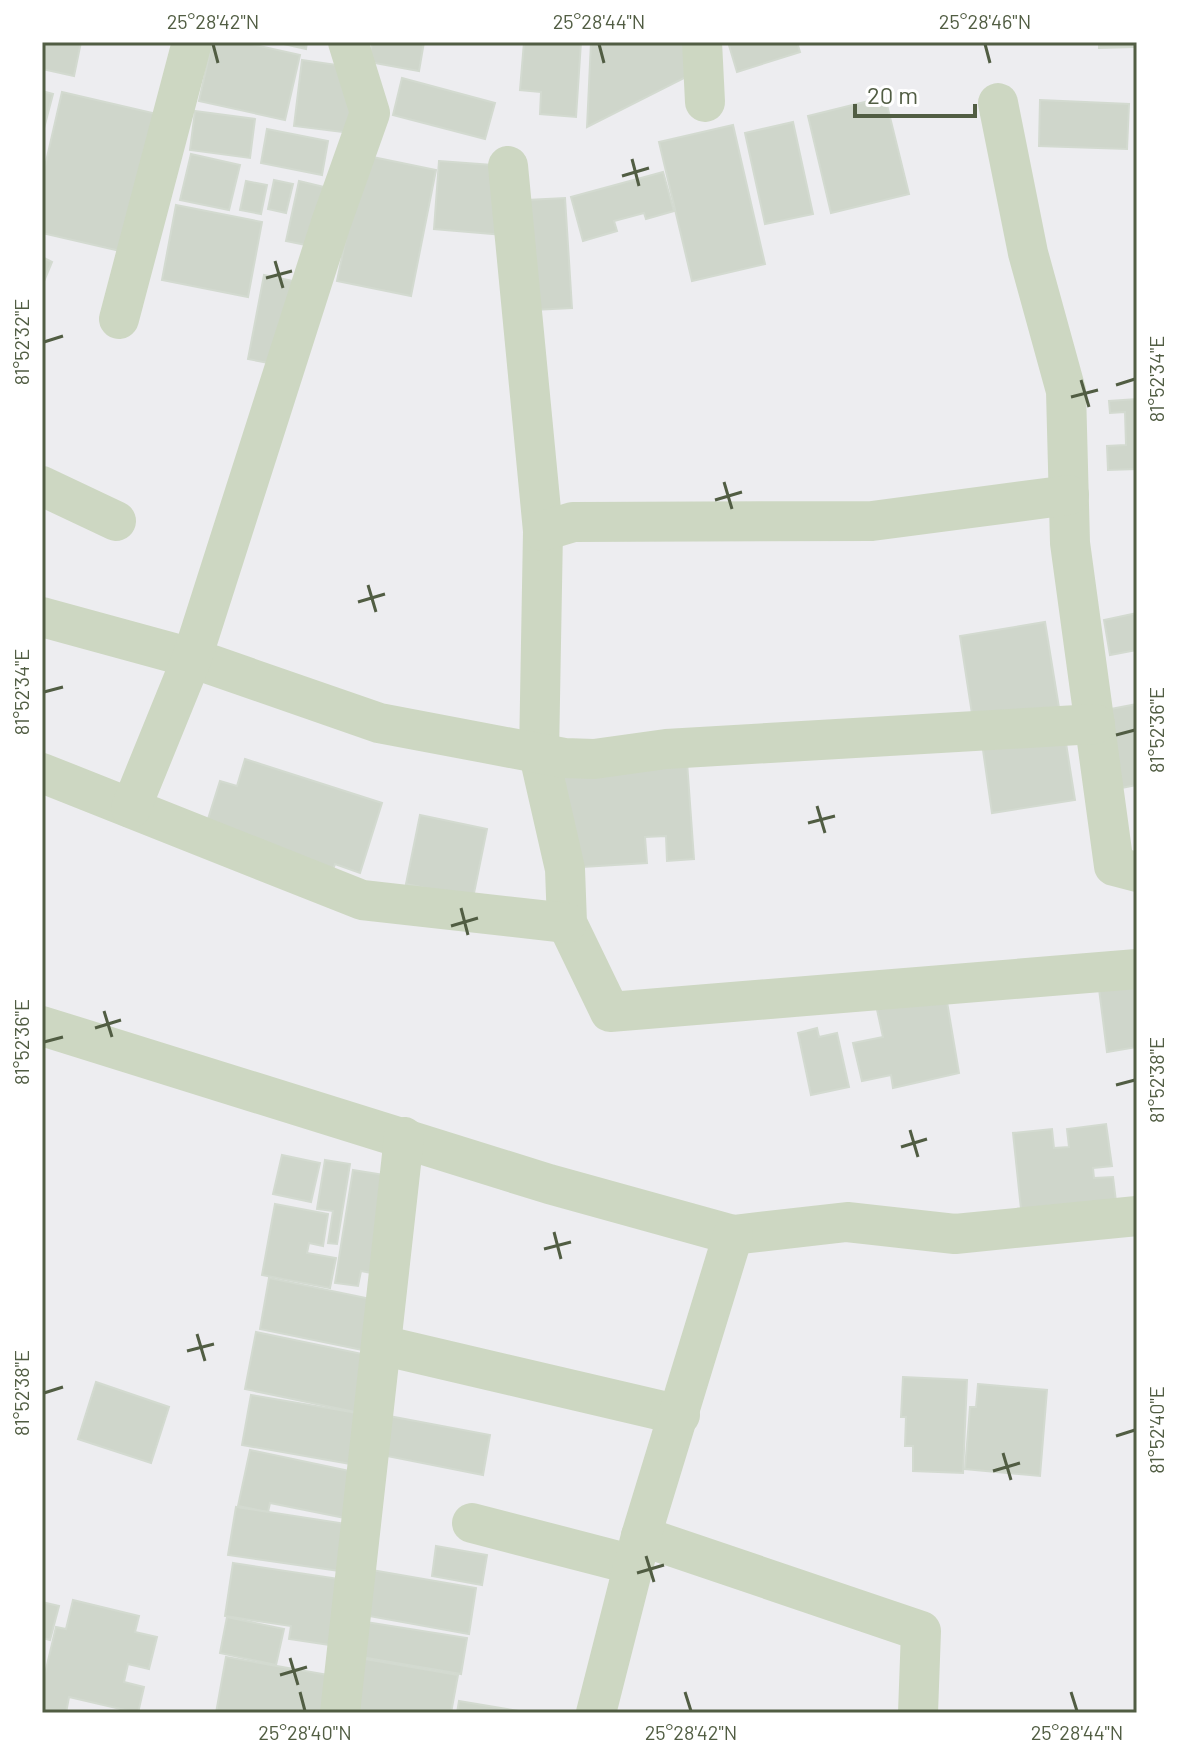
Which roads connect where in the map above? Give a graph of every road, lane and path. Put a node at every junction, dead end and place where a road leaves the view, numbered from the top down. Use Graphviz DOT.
graph roads {
  1 [pos="192,42"];
  2 [pos="348,42"];
  3 [pos="702,42"];
  4 [pos="705,102"];
  5 [pos="998,103"];
  6 [pos="508,166"];
  7 [pos="119,319"];
  8 [pos="42,486"];
  9 [pos="1069,495"];
  10 [pos="116,521"];
  11 [pos="543,531"];
  12 [pos="42,617"];
  13 [pos="192,658"];
  14 [pos="1095,724"];
  15 [pos="539,755"];
  16 [pos="42,773"];
  17 [pos="131,808"];
  18 [pos="1137,872"];
  19 [pos="567,923"];
  20 [pos="1137,969"];
  21 [pos="42,1026"];
  22 [pos="404,1137"];
  23 [pos="1137,1216"];
  24 [pos="733,1235"];
  25 [pos="381,1345"];
  26 [pos="680,1415"];
  27 [pos="472,1523"];
  28 [pos="637,1551"];
  29 [pos="340,1713"];
  30 [pos="596,1713"];
  31 [pos="918,1713"];
  1 -- 7 [label="street"];
  2 -- 13 [label="street"];
  3 -- 4 [label="street"];
  5 -- 9 [label="street"];
  6 -- 11 [label="street"];
  8 -- 10 [label="street"];
  9 -- 11 [label="street"];
  9 -- 14 [label="street"];
  11 -- 15 [label="street"];
  12 -- 13 [label="street"];
  13 -- 15 [label="street"];
  13 -- 17 [label="street"];
  14 -- 15 [label="street"];
  14 -- 18 [label="street"];
  15 -- 19 [label="street"];
  16 -- 17 [label="street"];
  17 -- 19 [label="street"];
  19 -- 20 [label="street"];
  21 -- 22 [label="street"];
  22 -- 24 [label="street"];
  22 -- 25 [label="street"];
  23 -- 24 [label="street"];
  24 -- 26 [label="street"];
  25 -- 26 [label="street"];
  25 -- 29 [label="street"];
  26 -- 28 [label="street"];
  27 -- 28 [label="street"];
  28 -- 30 [label="street"];
  28 -- 31 [label="street"];
}
